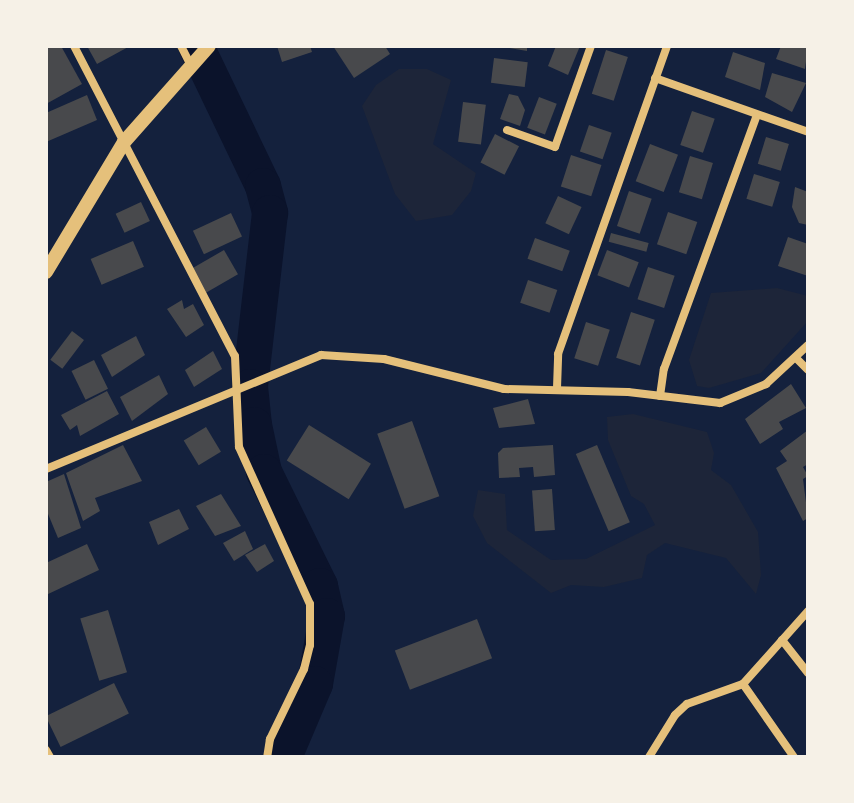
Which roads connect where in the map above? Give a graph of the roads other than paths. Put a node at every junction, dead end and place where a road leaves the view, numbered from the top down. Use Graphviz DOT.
graph roads {
  1 [pos="74,46"];
  2 [pos="181,46"];
  3 [pos="209,46"];
  4 [pos="591,46"];
  5 [pos="667,46"];
  6 [pos="191,63"];
  7 [pos="655,78"];
  8 [pos="757,115"];
  9 [pos="507,130"];
  10 [pos="808,132"];
  11 [pos="124,142"];
  12 [pos="46,272"];
  13 [pos="808,345"];
  14 [pos="796,358"];
  15 [pos="808,370"];
  16 [pos="238,385"];
  17 [pos="557,388"];
  18 [pos="660,396"];
  19 [pos="46,469"];
  20 [pos="808,611"];
  21 [pos="782,640"];
  22 [pos="808,673"];
  23 [pos="743,684"];
  24 [pos="46,750"];
  25 [pos="50,757"];
  26 [pos="267,757"];
  27 [pos="649,757"];
  28 [pos="794,757"];
  1 -- 11 [label="street"];
  2 -- 6 [label="street"];
  3 -- 6 [label="street"];
  4 -- 9 [label="street"];
  5 -- 7 [label="street"];
  6 -- 11 [label="street"];
  7 -- 8 [label="street"];
  7 -- 17 [label="street"];
  8 -- 10 [label="street"];
  8 -- 18 [label="street"];
  11 -- 12 [label="street"];
  11 -- 16 [label="street"];
  13 -- 14 [label="street"];
  14 -- 15 [label="street"];
  14 -- 18 [label="street"];
  16 -- 17 [label="street"];
  16 -- 19 [label="street"];
  16 -- 26 [label="street"];
  17 -- 18 [label="street"];
  20 -- 21 [label="street"];
  21 -- 22 [label="street"];
  21 -- 23 [label="street"];
  23 -- 27 [label="street"];
  23 -- 28 [label="street"];
  24 -- 25 [label="street"];
}
